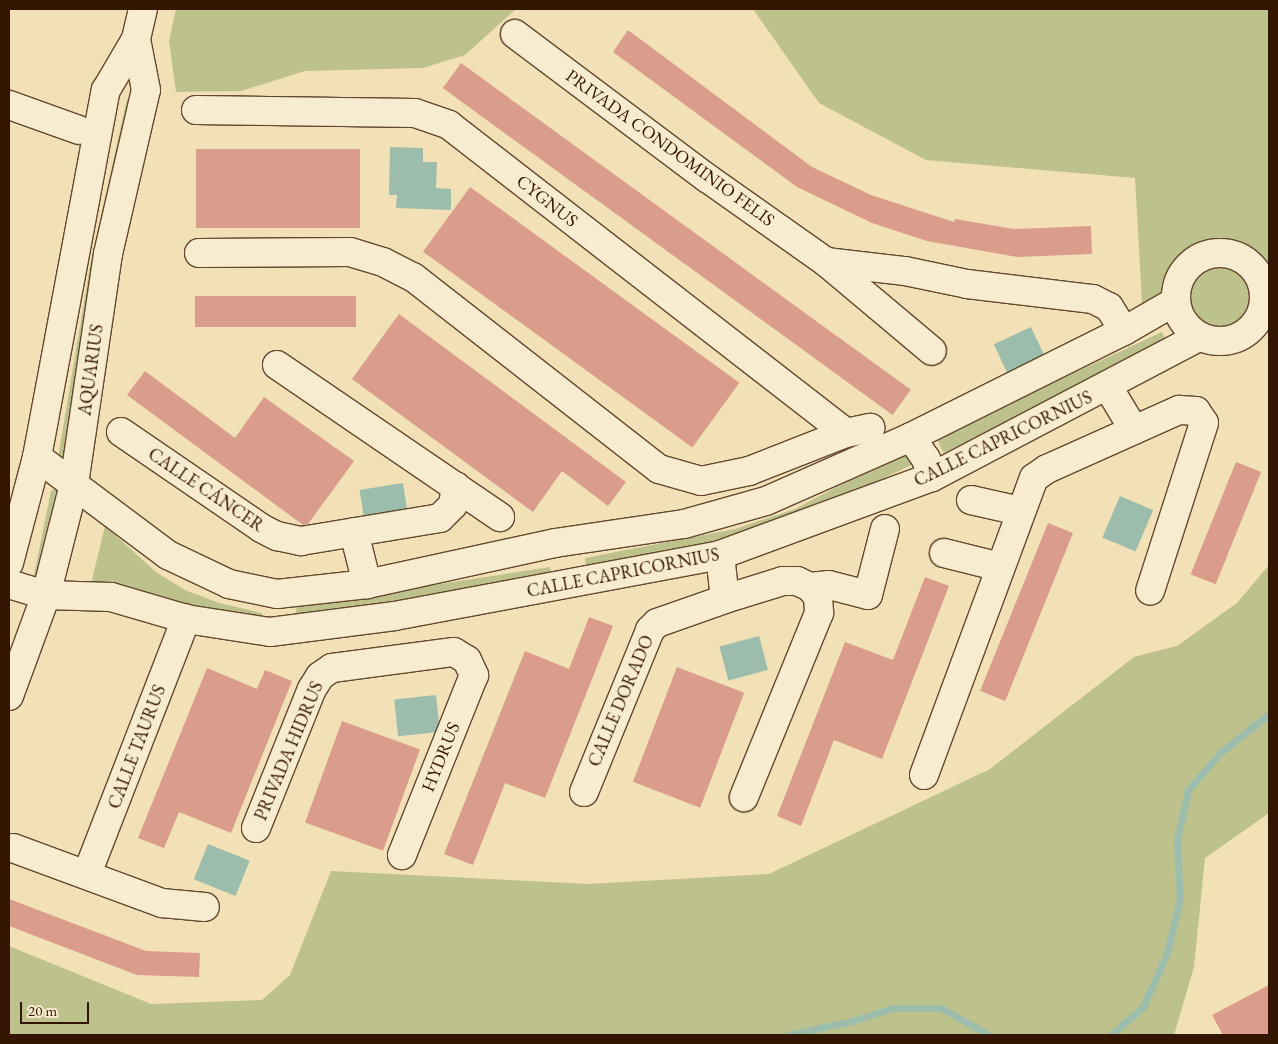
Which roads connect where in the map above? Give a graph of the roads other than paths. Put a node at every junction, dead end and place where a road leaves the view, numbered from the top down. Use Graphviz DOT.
graph roads {
  1 [pos="143,9"];
  2 [pos="515,34"];
  3 [pos="136,40"];
  4 [pos="9,105"];
  5 [pos="196,110"];
  6 [pos="79,130"];
  7 [pos="199,253"];
  8 [pos="826,262"];
  9 [pos="1176,300"];
  10 [pos="1124,331"];
  11 [pos="1199,337"];
  12 [pos="932,351"];
  13 [pos="276,365"];
  14 [pos="1108,386"];
  15 [pos="1134,430"];
  16 [pos="121,432"];
  17 [pos="911,437"];
  18 [pos="37,457"];
  19 [pos="749,471"];
  20 [pos="932,477"];
  21 [pos="74,484"];
  22 [pos="456,486"];
  23 [pos="766,500"];
  24 [pos="971,500"];
  25 [pos="1020,511"];
  26 [pos="500,517"];
  27 [pos="885,529"];
  28 [pos="354,532"];
  29 [pos="555,543"];
  30 [pos="944,553"];
  31 [pos="720,555"];
  32 [pos="9,563"];
  33 [pos="1000,567"];
  34 [pos="9,584"];
  35 [pos="367,584"];
  36 [pos="564,586"];
  37 [pos="810,587"];
  38 [pos="1150,591"];
  39 [pos="277,594"];
  40 [pos="46,595"];
  41 [pos="725,600"];
  42 [pos="395,616"];
  43 [pos="186,619"];
  44 [pos="270,632"];
  45 [pos="397,659"];
  46 [pos="467,660"];
  47 [pos="9,696"];
  48 [pos="924,775"];
  49 [pos="584,792"];
  50 [pos="744,797"];
  51 [pos="256,828"];
  52 [pos="13,848"];
  53 [pos="402,855"];
  54 [pos="87,874"];
  55 [pos="205,907"];
  1 -- 3 [label="street, AQUARIUS"];
  2 -- 8 [label="street, PRIVADA CONDOMINIO FELIS"];
  3 -- 18 [label="street, AQUARIUS"];
  3 -- 21 [label="street, AQUARIUS"];
  4 -- 6 [label="street"];
  5 -- 19 [label="street, CYGNUS"];
  7 -- 19 [label="street, CYGNUS"];
  8 -- 10 [label="street, PRIVADA CONDOMINIO FELIS"];
  8 -- 12 [label="street, PRIVADA CONDOMINIO FELIS"];
  9 -- 10 [label="street, CALLE CAPRICORNIUS"];
  9 -- 11 [label="street"];
  9 -- 11 [label="street"];
  10 -- 17 [label="street, CALLE CAPRICORNIUS"];
  11 -- 14 [label="street, CALLE CAPRICORNIUS"];
  13 -- 22 [label="street"];
  14 -- 15 [label="street"];
  14 -- 20 [label="street, CALLE CAPRICORNIUS"];
  15 -- 25 [label="street"];
  15 -- 38 [label="street"];
  16 -- 28 [label="street, CALLE CÁNCER"];
  17 -- 20 [label="street"];
  17 -- 23 [label="street, CALLE CAPRICORNIUS"];
  18 -- 21 [label="street, CALLE CAPRICORNIUS"];
  18 -- 32 [label="street, AQUARIUS"];
  19 -- 23 [label="street"];
  20 -- 31 [label="street, CALLE CAPRICORNIUS"];
  21 -- 39 [label="street, CALLE CAPRICORNIUS"];
  21 -- 40 [label="street, AQUARIUS"];
  22 -- 26 [label="street"];
  22 -- 28 [label="street, CALLE CÁNCER"];
  23 -- 29 [label="street, CALLE CAPRICORNIUS"];
  24 -- 25 [label="street"];
  25 -- 33 [label="street"];
  27 -- 37 [label="street, CALLE DORADO"];
  28 -- 35 [label="street"];
  29 -- 35 [label="street, CALLE CAPRICORNIUS"];
  29 -- 36 [label="street"];
  30 -- 33 [label="street"];
  31 -- 36 [label="street, CALLE CAPRICORNIUS"];
  31 -- 41 [label="street"];
  33 -- 48 [label="street"];
  34 -- 40 [label="street, CALLE CAPRICORNIUS"];
  35 -- 39 [label="street, CALLE CAPRICORNIUS"];
  36 -- 42 [label="street, CALLE CAPRICORNIUS"];
  37 -- 41 [label="street, CALLE DORADO"];
  37 -- 50 [label="street"];
  39 -- 44 [label="street"];
  40 -- 43 [label="street, CALLE CAPRICORNIUS"];
  40 -- 47 [label="street, AQUARIUS"];
  41 -- 49 [label="street, CALLE DORADO"];
  42 -- 44 [label="street, CALLE CAPRICORNIUS"];
  42 -- 45 [label="street"];
  43 -- 44 [label="street, CALLE CAPRICORNIUS"];
  43 -- 54 [label="street, CALLE TAURUS"];
  45 -- 46 [label="street, PRIVADA HIDRUS"];
  45 -- 51 [label="street, PRIVADA HIDRUS"];
  46 -- 53 [label="street, HYDRUS"];
  52 -- 54 [label="street"];
  54 -- 55 [label="street"];
}
